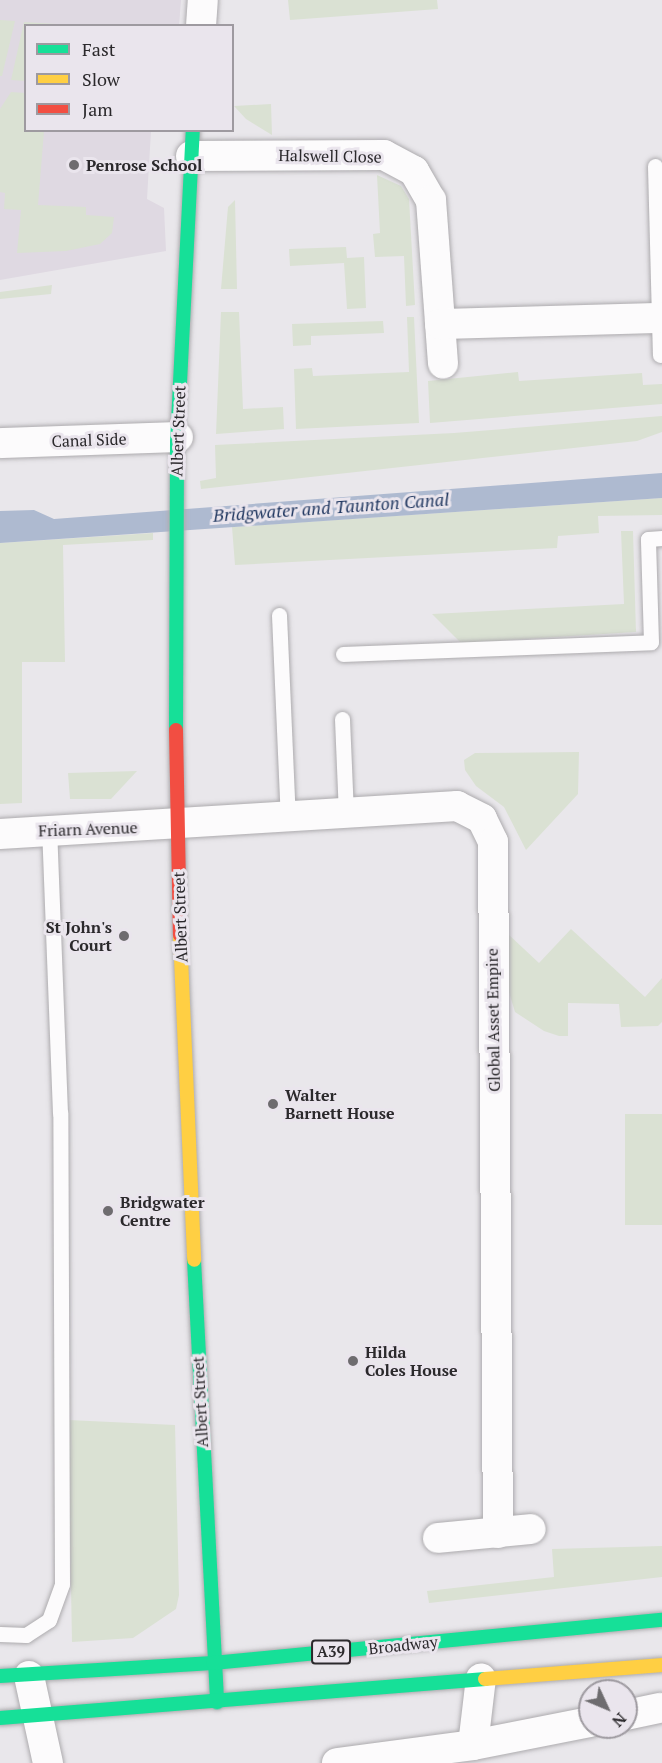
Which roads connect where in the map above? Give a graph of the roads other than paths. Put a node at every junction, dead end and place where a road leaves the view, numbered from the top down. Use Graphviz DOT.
graph roads {
  1 [pos="203,0"];
  2 [pos="201,24"];
  3 [pos="192,143"];
  4 [pos="655,166"];
  5 [pos="659,318"];
  6 [pos="440,324"];
  7 [pos="660,355"];
  8 [pos="443,364"];
  9 [pos="177,437"];
  10 [pos="0,443"];
  11 [pos="662,538"];
  12 [pos="279,615"];
  13 [pos="343,654"];
  14 [pos="342,719"];
  15 [pos="346,814"];
  16 [pos="288,818"];
  17 [pos="176,825"];
  18 [pos="49,831"];
  19 [pos="0,834"];
  20 [pos="531,1529"];
  21 [pos="498,1533"];
  22 [pos="438,1538"];
  23 [pos="662,1620"];
  24 [pos="0,1634"];
  25 [pos="213,1663"];
  26 [pos="662,1665"];
  27 [pos="29,1676"];
  28 [pos="0,1677"];
  29 [pos="481,1678"];
  30 [pos="217,1702"];
  31 [pos="659,1708"];
  32 [pos="638,1712"];
  33 [pos="0,1718"];
  34 [pos="38,1718"];
  35 [pos="578,1724"];
  36 [pos="473,1745"];
  37 [pos="48,1763"];
  38 [pos="337,1763"];
  1 -- 2 [label="street"];
  3 -- 6 [label="street, Halswell Close"];
  3 -- 9 [label="street, Albert Street"];
  4 -- 5 [label="lane"];
  5 -- 6 [label="street"];
  5 -- 7 [label="lane"];
  6 -- 8 [label="street, Halswell Close"];
  9 -- 10 [label="street, Canal Side"];
  9 -- 17 [label="street, Albert Street"];
  11 -- 13 [label="lane"];
  12 -- 16 [label="lane"];
  14 -- 15 [label="lane"];
  15 -- 16 [label="street, Global Asset Empire"];
  15 -- 21 [label="street, Global Asset Empire"];
  16 -- 17 [label="street, Global Asset Empire"];
  17 -- 18 [label="street, Friarn Avenue"];
  17 -- 25 [label="street, Albert Street"];
  18 -- 19 [label="street, Friarn Avenue"];
  18 -- 24 [label="lane"];
  20 -- 21 [label="street"];
  21 -- 22 [label="street"];
  23 -- 25 [label="street, Broadway / A39"];
  25 -- 27 [label="street, Broadway / A39"];
  25 -- 30 [label="street, Albert Street"];
  26 -- 29 [label="street"];
  27 -- 28 [label="street, Broadway / A39"];
  27 -- 34 [label="street"];
  29 -- 30 [label="street"];
  29 -- 36 [label="street"];
  30 -- 34 [label="street"];
  31 -- 32 [label="street"];
  33 -- 34 [label="street"];
  34 -- 37 [label="street"];
  35 -- 36 [label="street"];
  36 -- 38 [label="street"];
}
